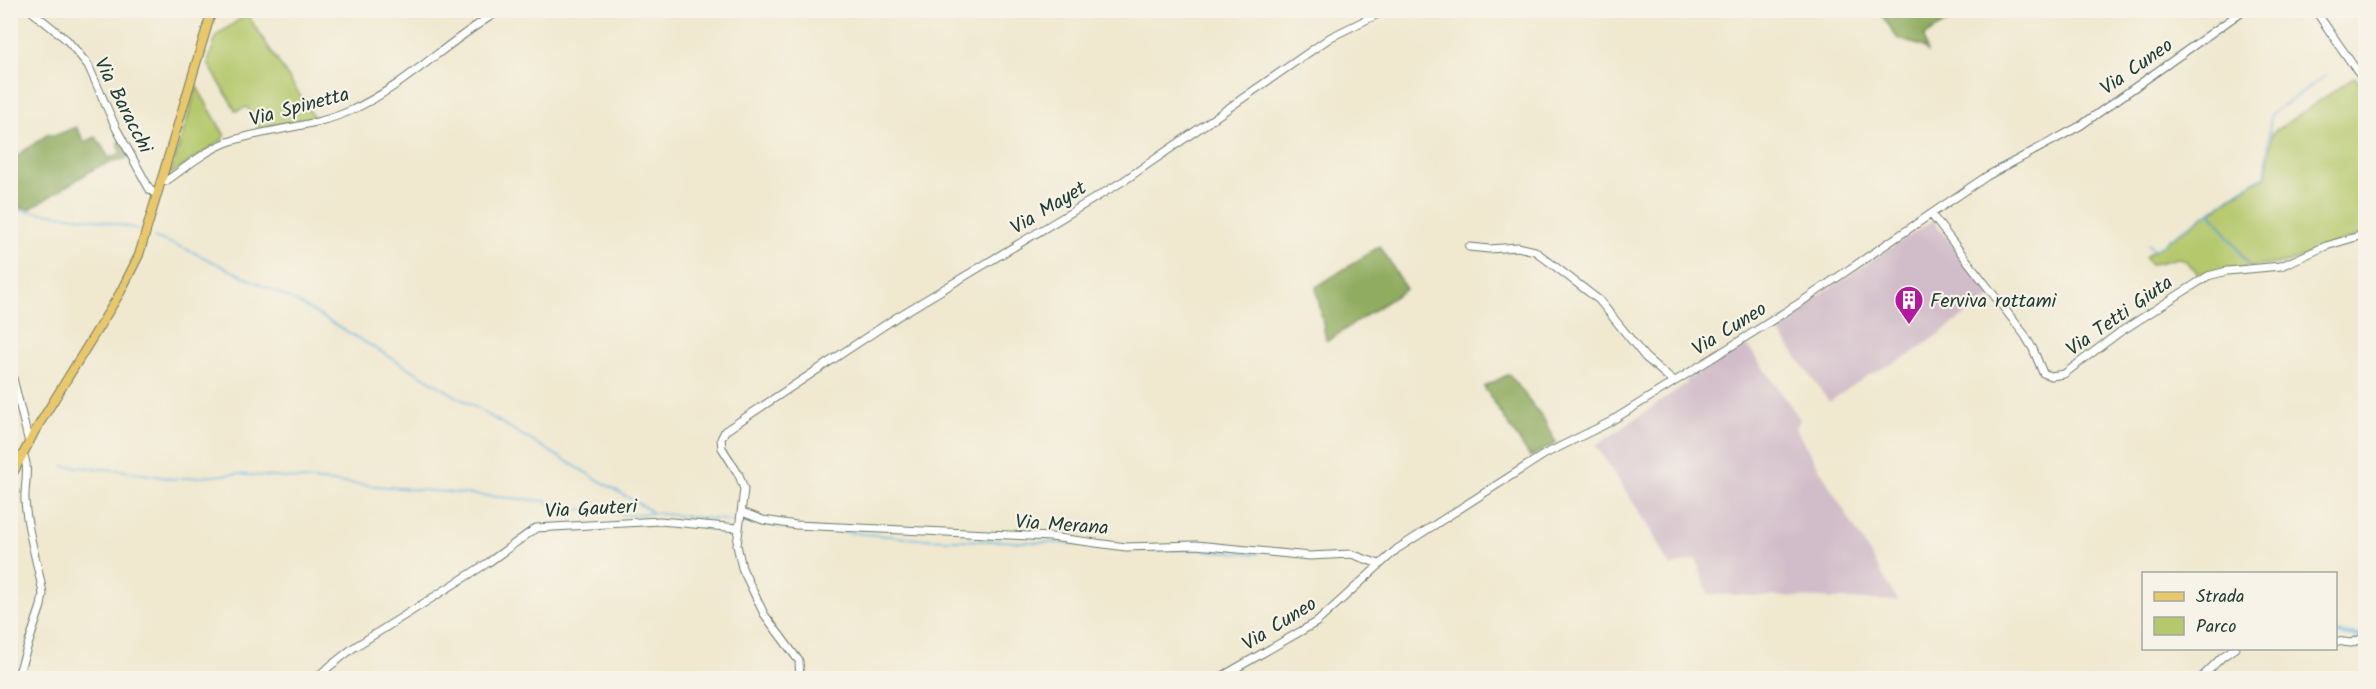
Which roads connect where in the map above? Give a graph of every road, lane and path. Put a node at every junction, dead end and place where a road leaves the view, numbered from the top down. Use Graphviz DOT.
graph roads {
  1 [pos="30,10"];
  2 [pos="212,10"];
  3 [pos="501,10"];
  4 [pos="1386,10"];
  5 [pos="2244,10"];
  6 [pos="2315,10"];
  7 [pos="2366,84"];
  8 [pos="159,182"];
  9 [pos="156,194"];
  10 [pos="1931,214"];
  11 [pos="2366,234"];
  12 [pos="1469,247"];
  13 [pos="10,366"];
  14 [pos="1674,382"];
  15 [pos="29,443"];
  16 [pos="17,458"];
  17 [pos="10,478"];
  18 [pos="742,512"];
  19 [pos="738,528"];
  20 [pos="1379,564"];
  21 [pos="2366,637"];
  22 [pos="2337,641"];
  23 [pos="2232,650"];
  24 [pos="17,678"];
  25 [pos="315,678"];
  26 [pos="800,678"];
  27 [pos="1219,678"];
  28 [pos="2201,678"];
  1 -- 9 [label="street, Via Baracchi"];
  2 -- 8 [label="main road"];
  3 -- 8 [label="street, Via Spinetta"];
  4 -- 18 [label="street, Via Mayet"];
  5 -- 10 [label="street, Via Cuneo"];
  6 -- 7 [label="street"];
  8 -- 9 [label="main road"];
  9 -- 15 [label="main road"];
  10 -- 11 [label="street, Via Tetti Giuta"];
  10 -- 14 [label="street, Via Cuneo"];
  12 -- 14 [label="street"];
  13 -- 15 [label="street"];
  14 -- 20 [label="street, Via Cuneo"];
  15 -- 16 [label="main road"];
  16 -- 17 [label="main road"];
  16 -- 24 [label="street"];
  18 -- 19 [label="street"];
  18 -- 20 [label="street, Via Merana"];
  19 -- 25 [label="street, Via Gauteri"];
  19 -- 26 [label="street"];
  20 -- 27 [label="street, Via Cuneo"];
  21 -- 22 [label="street"];
  23 -- 28 [label="street"];
}
